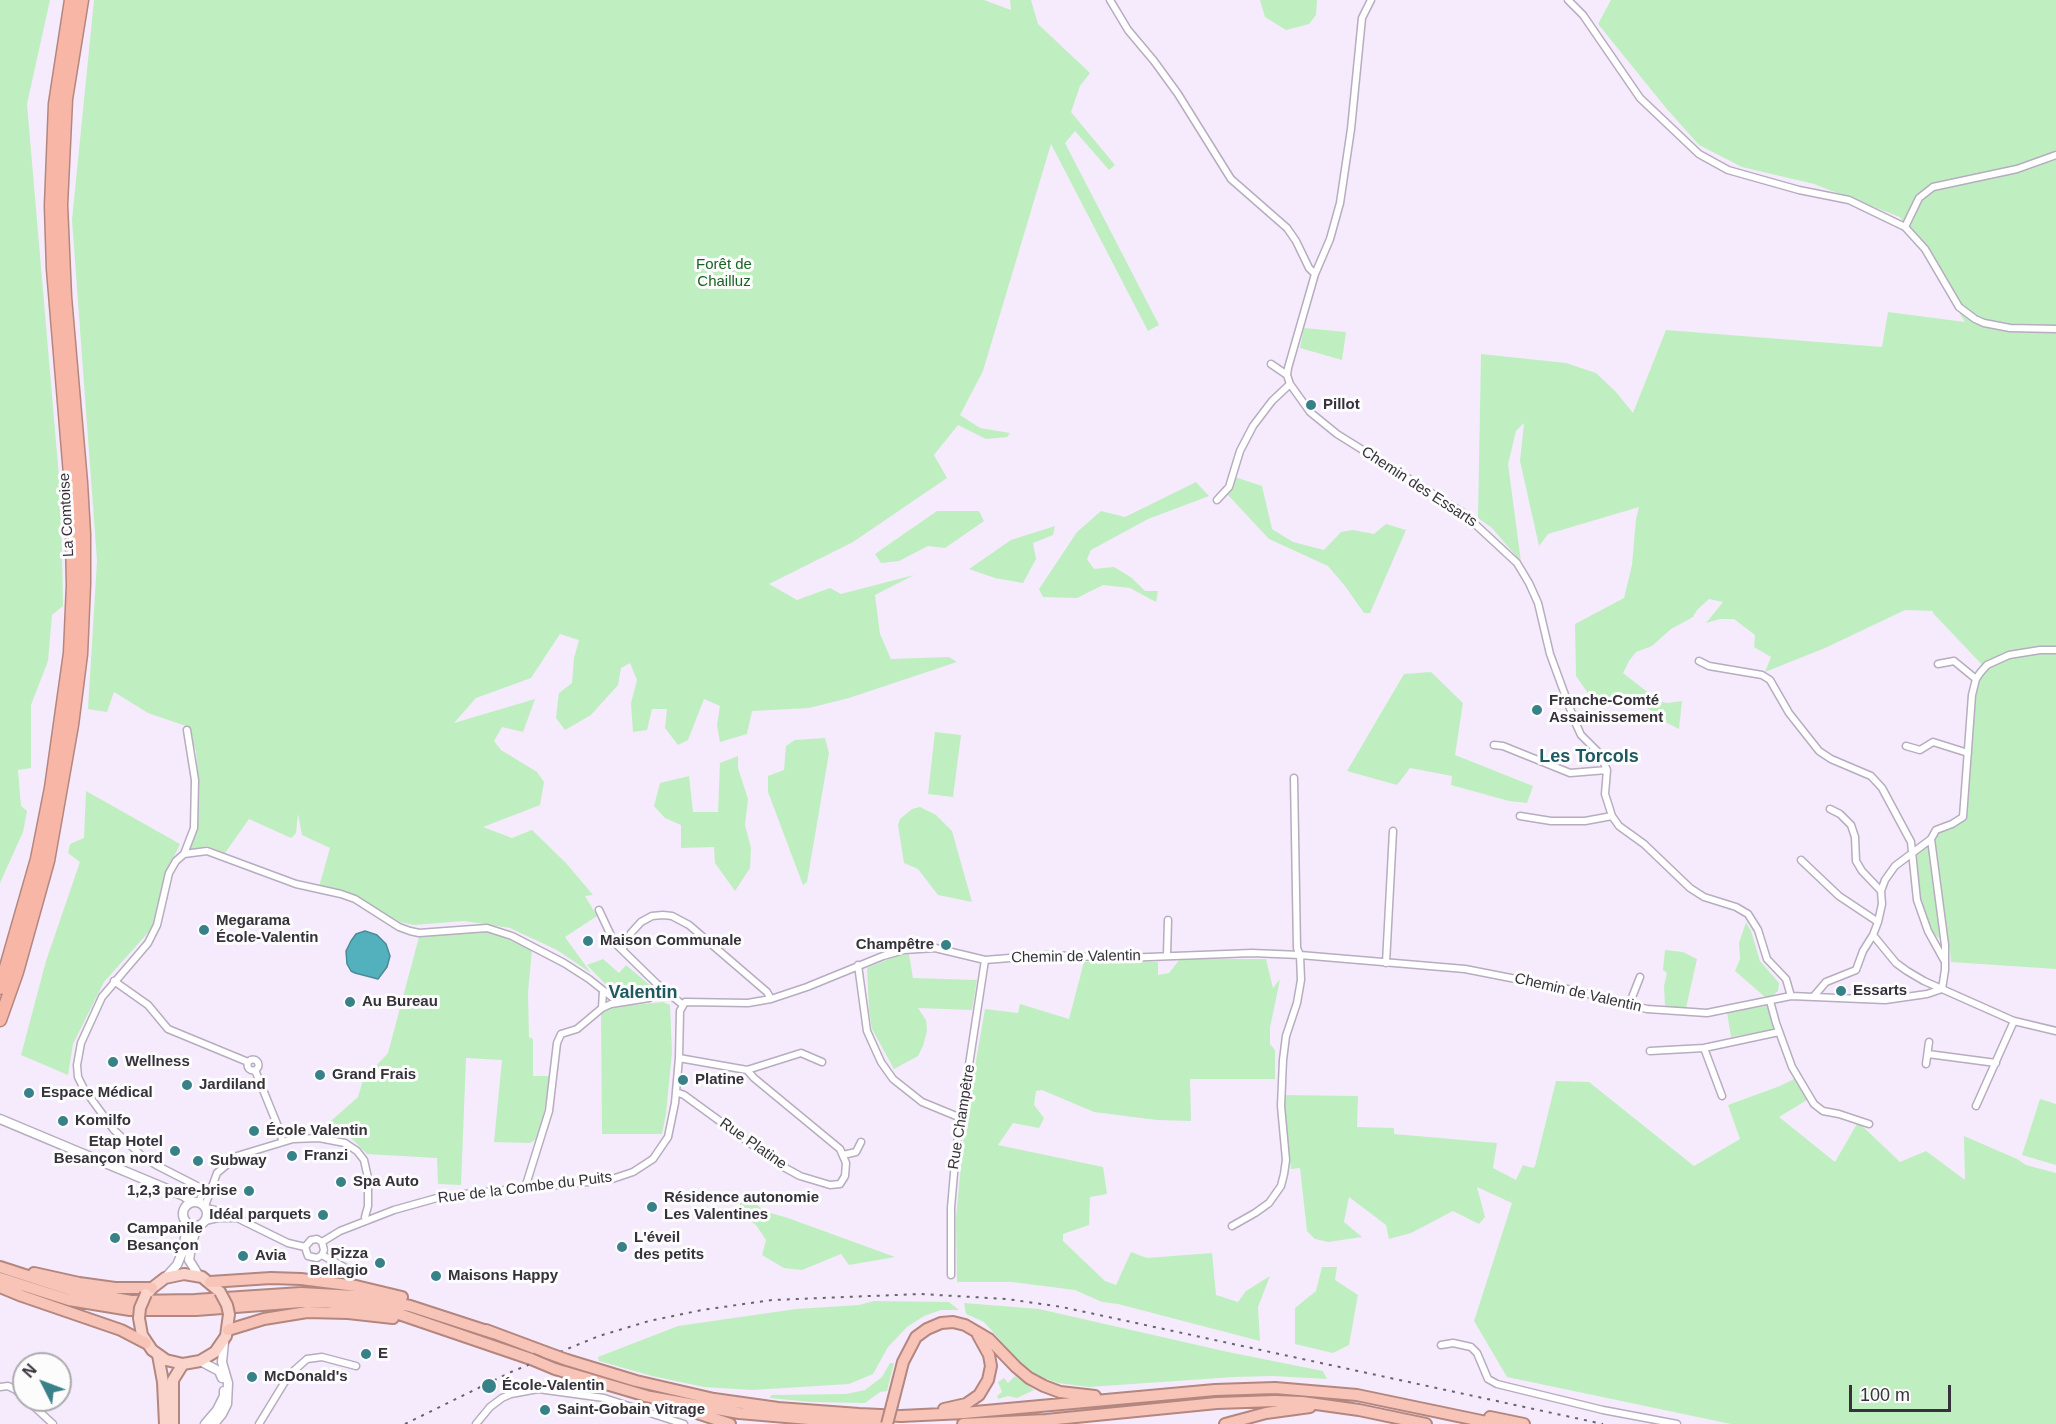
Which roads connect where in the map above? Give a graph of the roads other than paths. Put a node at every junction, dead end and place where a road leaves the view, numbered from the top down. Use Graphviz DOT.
graph roads {
  1 [pos="71,0"];
  2 [pos="82,0"];
  3 [pos="1110,0"];
  4 [pos="1371,0"];
  5 [pos="1569,0"];
  6 [pos="2056,155"];
  7 [pos="1905,227"];
  8 [pos="1315,274"];
  9 [pos="2056,329"];
  10 [pos="1271,364"];
  11 [pos="1287,375"];
  12 [pos="1290,384"];
  13 [pos="1217,500"];
  14 [pos="2056,650"];
  15 [pos="1699,661"];
  16 [pos="1938,664"];
  17 [pos="1976,679"];
  18 [pos="187,730"];
  19 [pos="1494,745"];
  20 [pos="1906,746"];
  21 [pos="1968,753"];
  22 [pos="1607,770"];
  23 [pos="1294,778"];
  24 [pos="1830,808"];
  25 [pos="1520,816"];
  26 [pos="1612,816"];
  27 [pos="1393,831"];
  28 [pos="1931,839"];
  29 [pos="184,854"];
  30 [pos="1912,854"];
  31 [pos="1802,860"];
  32 [pos="1881,891"];
  33 [pos="599,910"];
  34 [pos="1168,920"];
  35 [pos="1878,922"];
  36 [pos="1873,935"];
  37 [pos="622,950"];
  38 [pos="1167,955"];
  39 [pos="1300,955"];
  40 [pos="985,960"];
  41 [pos="1944,960"];
  42 [pos="1386,963"];
  43 [pos="858,965"];
  44 [pos="1640,977"];
  45 [pos="114,981"];
  46 [pos="0,988"];
  47 [pos="1942,989"];
  48 [pos="662,990"];
  49 [pos="603,991"];
  50 [pos="1791,996"];
  51 [pos="1814,996"];
  52 [pos="771,999"];
  53 [pos="1770,1001"];
  54 [pos="618,1002"];
  55 [pos="683,1005"];
  56 [pos="1629,1005"];
  57 [pos="602,1008"];
  58 [pos="0,1020"];
  59 [pos="2014,1021"];
  60 [pos="2056,1031"];
  61 [pos="1779,1032"];
  62 [pos="1929,1042"];
  63 [pos="1704,1048"];
  64 [pos="1650,1051"];
  65 [pos="1928,1054"];
  66 [pos="679,1058"];
  67 [pos="822,1062"];
  68 [pos="1996,1063"];
  69 [pos="1926,1065"];
  70 [pos="747,1070"];
  71 [pos="676,1092"];
  72 [pos="1722,1096"];
  73 [pos="1976,1106"];
  74 [pos="961,1118"];
  75 [pos="0,1119"];
  76 [pos="1869,1124"];
  77 [pos="282,1141"];
  78 [pos="861,1142"];
  79 [pos="843,1155"];
  80 [pos="525,1188"];
  81 [pos="170,1191"];
  82 [pos="200,1204"];
  83 [pos="183,1211"];
  84 [pos="238,1218"];
  85 [pos="185,1221"];
  86 [pos="366,1221"];
  87 [pos="202,1223"];
  88 [pos="1232,1226"];
  89 [pos="322,1242"];
  90 [pos="305,1248"];
  91 [pos="322,1255"];
  92 [pos="0,1262"];
  93 [pos="0,1267"];
  94 [pos="351,1271"];
  95 [pos="951,1275"];
  96 [pos="199,1276"];
  97 [pos="0,1278"];
  98 [pos="165,1278"];
  99 [pos="210,1282"];
  100 [pos="0,1287"];
  101 [pos="149,1291"];
  102 [pos="437,1326"];
  103 [pos="974,1330"];
  104 [pos="493,1333"];
  105 [pos="226,1335"];
  106 [pos="146,1343"];
  107 [pos="1440,1345"];
  108 [pos="158,1355"];
  109 [pos="200,1361"];
  110 [pos="183,1364"];
  111 [pos="356,1366"];
  112 [pos="645,1396"];
  113 [pos="1134,1398"];
  114 [pos="1325,1405"];
  115 [pos="1414,1407"];
  116 [pos="40,1412"];
  117 [pos="901,1416"];
  118 [pos="53,1424"];
  119 [pos="165,1424"];
  120 [pos="173,1424"];
  121 [pos="205,1424"];
  122 [pos="214,1424"];
  123 [pos="259,1424"];
  124 [pos="476,1424"];
  125 [pos="684,1424"];
  126 [pos="730,1424"];
  127 [pos="887,1424"];
  128 [pos="963,1424"];
  129 [pos="1225,1424"];
  130 [pos="1426,1424"];
  131 [pos="1496,1424"];
  132 [pos="1524,1424"];
  133 [pos="1677,1424"];
  1 -- 46 [label="highway, La Comtoise"];
  2 -- 58 [label="highway, La Comtoise"];
  3 -- 8 [label="street"];
  4 -- 8 [label="street"];
  5 -- 7 [label="street"];
  6 -- 7 [label="street"];
  7 -- 9 [label="street"];
  8 -- 11 [label="street"];
  10 -- 11 [label="street"];
  11 -- 12 [label="street, Chemin des Essarts"];
  12 -- 13 [label="street"];
  12 -- 22 [label="street, Chemin des Essarts"];
  14 -- 17 [label="street"];
  15 -- 30 [label="street"];
  16 -- 17 [label="street"];
  17 -- 21 [label="street"];
  18 -- 29 [label="street"];
  19 -- 22 [label="street"];
  20 -- 21 [label="street"];
  21 -- 28 [label="street"];
  22 -- 26 [label="street"];
  23 -- 39 [label="street"];
  24 -- 32 [label="street"];
  25 -- 26 [label="street"];
  26 -- 50 [label="street"];
  27 -- 42 [label="street"];
  28 -- 30 [label="street"];
  28 -- 41 [label="street"];
  29 -- 45 [label="street"];
  29 -- 49 [label="street"];
  30 -- 32 [label="street"];
  30 -- 41 [label="street"];
  31 -- 35 [label="street"];
  32 -- 35 [label="street"];
  33 -- 37 [label="street"];
  34 -- 38 [label="street"];
  35 -- 36 [label="street"];
  36 -- 47 [label="street"];
  36 -- 51 [label="street"];
  37 -- 48 [label="street"];
  37 -- 52 [label="street"];
  38 -- 39 [label="street, Chemin de Valentin"];
  38 -- 40 [label="street, Chemin de Valentin"];
  39 -- 42 [label="street, Chemin de Valentin"];
  39 -- 88 [label="street"];
  40 -- 43 [label="street"];
  40 -- 74 [label="street, Rue Champêtre"];
  41 -- 47 [label="street"];
  42 -- 56 [label="street, Chemin de Valentin"];
  43 -- 52 [label="street"];
  43 -- 74 [label="street"];
  44 -- 56 [label="street"];
  45 -- 77 [label="street"];
  45 -- 82 [label="street"];
  47 -- 51 [label="street, Chemin de Valentin"];
  47 -- 59 [label="street"];
  48 -- 54 [label="street"];
  48 -- 55 [label="street"];
  49 -- 54 [label="street"];
  49 -- 57 [label="street"];
  50 -- 51 [label="street, Chemin de Valentin"];
  50 -- 53 [label="street, Chemin de Valentin"];
  52 -- 55 [label="street"];
  53 -- 56 [label="street, Chemin de Valentin"];
  53 -- 61 [label="street"];
  54 -- 57 [label="street"];
  55 -- 66 [label="street, Rue de la Combe du Puits"];
  57 -- 80 [label="street"];
  59 -- 60 [label="street"];
  59 -- 68 [label="street"];
  61 -- 63 [label="street"];
  61 -- 76 [label="street"];
  62 -- 65 [label="street"];
  63 -- 64 [label="street"];
  63 -- 72 [label="street"];
  65 -- 68 [label="street"];
  65 -- 69 [label="street"];
  66 -- 70 [label="street"];
  66 -- 71 [label="street, Rue de la Combe du Puits"];
  67 -- 70 [label="street"];
  68 -- 73 [label="street"];
  70 -- 79 [label="street"];
  71 -- 79 [label="street, Rue Platine"];
  71 -- 80 [label="street, Rue de la Combe du Puits"];
  74 -- 95 [label="street, Rue Champêtre"];
  75 -- 81 [label="street"];
  77 -- 82 [label="street"];
  77 -- 86 [label="street"];
  78 -- 79 [label="street"];
  80 -- 86 [label="street, Rue de la Combe du Puits"];
  81 -- 82 [label="street"];
  81 -- 83 [label="street"];
  82 -- 83 [label="street"];
  82 -- 84 [label="street"];
  82 -- 87 [label="street"];
  83 -- 85 [label="street"];
  84 -- 87 [label="street"];
  84 -- 90 [label="street"];
  85 -- 87 [label="street"];
  85 -- 98 [label="street"];
  86 -- 89 [label="street, Rue de la Combe du Puits"];
  87 -- 96 [label="street"];
  89 -- 90 [label="street"];
  89 -- 91 [label="street"];
  90 -- 91 [label="street"];
  91 -- 94 [label="street"];
  92 -- 101 [label="highway"];
  93 -- 104 [label="highway"];
  96 -- 98 [label="main road"];
  96 -- 99 [label="main road"];
  97 -- 102 [label="highway"];
  98 -- 101 [label="main road"];
  99 -- 104 [label="highway"];
  99 -- 105 [label="main road, bridge"];
  100 -- 106 [label="highway"];
  101 -- 106 [label="main road, bridge"];
  102 -- 105 [label="highway"];
  102 -- 112 [label="highway, bridge"];
  103 -- 113 [label="highway"];
  103 -- 117 [label="highway"];
  103 -- 127 [label="highway, bridge"];
  104 -- 117 [label="highway, bridge"];
  105 -- 109 [label="main road"];
  105 -- 122 [label="street"];
  106 -- 108 [label="main road"];
  107 -- 133 [label="street"];
  108 -- 110 [label="main road"];
  108 -- 119 [label="main road"];
  109 -- 110 [label="main road"];
  109 -- 121 [label="street"];
  110 -- 120 [label="main road"];
  111 -- 123 [label="street"];
  112 -- 126 [label="highway"];
  112 -- 127 [label="highway"];
  113 -- 115 [label="highway"];
  113 -- 117 [label="highway"];
  114 -- 128 [label="highway"];
  114 -- 129 [label="highway"];
  114 -- 130 [label="highway"];
  115 -- 131 [label="highway"];
  115 -- 132 [label="highway"];
  116 -- 118 [label="street"];
  124 -- 125 [label="street"];
}
